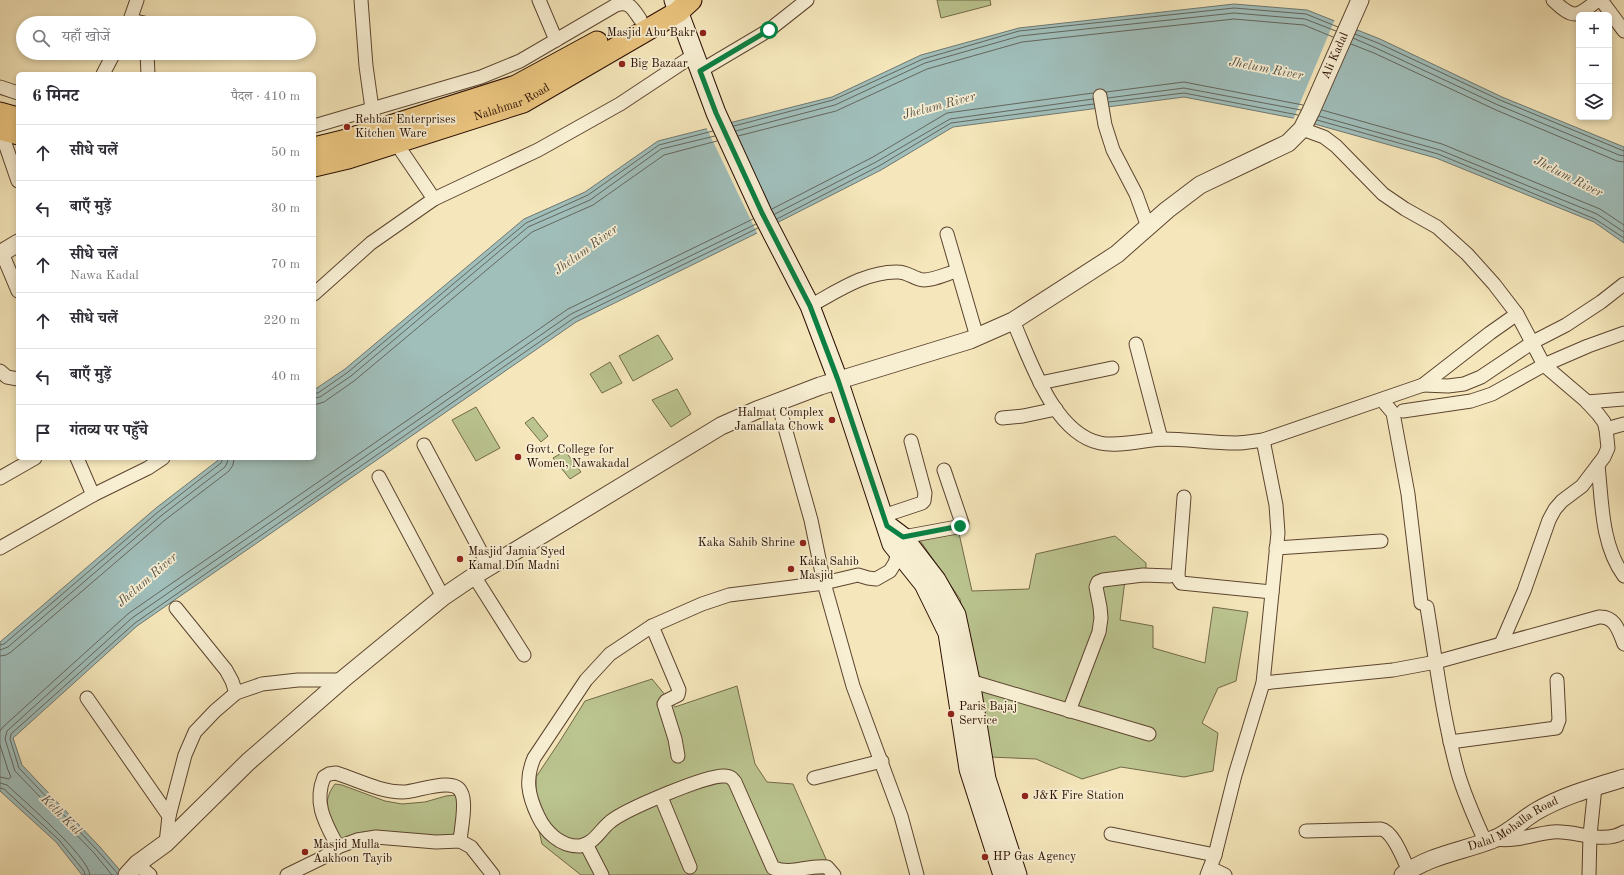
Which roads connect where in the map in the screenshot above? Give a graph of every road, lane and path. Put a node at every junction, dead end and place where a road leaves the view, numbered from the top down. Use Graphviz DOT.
graph roads {
  1 [pos="137,0"];
  2 [pos="361,0"];
  3 [pos="539,0"];
  4 [pos="807,0"];
  5 [pos="1360,0"];
  6 [pos="1553,0"];
  7 [pos="1599,0"];
  8 [pos="679,3"];
  9 [pos="132,16"];
  10 [pos="640,19"];
  11 [pos="1624,31"];
  12 [pos="556,40"];
  13 [pos="110,60"];
  14 [pos="148,60"];
  15 [pos="697,63"];
  16 [pos="104,72"];
  17 [pos="148,72"];
  18 [pos="0,87"];
  19 [pos="16,92"];
  20 [pos="1100,96"];
  21 [pos="372,109"];
  22 [pos="0,113"];
  23 [pos="16,117"];
  24 [pos="316,125"];
  25 [pos="0,129"];
  26 [pos="1302,129"];
  27 [pos="16,133"];
  28 [pos="383,141"];
  29 [pos="316,148"];
  30 [pos="5,160"];
  31 [pos="316,166"];
  32 [pos="16,178"];
  33 [pos="434,199"];
  34 [pos="1148,227"];
  35 [pos="947,234"];
  36 [pos="16,244"];
  37 [pos="1,254"];
  38 [pos="957,271"];
  39 [pos="1624,284"];
  40 [pos="16,286"];
  41 [pos="316,292"];
  42 [pos="810,306"];
  43 [pos="1517,314"];
  44 [pos="1013,321"];
  45 [pos="1624,333"];
  46 [pos="977,337"];
  47 [pos="1533,342"];
  48 [pos="1136,344"];
  49 [pos="1544,365"];
  50 [pos="1112,368"];
  51 [pos="0,371"];
  52 [pos="16,379"];
  53 [pos="838,380"];
  54 [pos="1040,383"];
  55 [pos="1423,385"];
  56 [pos="1624,399"];
  57 [pos="1382,400"];
  58 [pos="1587,402"];
  59 [pos="778,403"];
  60 [pos="1056,409"];
  61 [pos="1403,411"];
  62 [pos="1002,418"];
  63 [pos="1624,424"];
  64 [pos="1606,430"];
  65 [pos="1161,439"];
  66 [pos="1263,440"];
  67 [pos="911,441"];
  68 [pos="424,445"];
  69 [pos="32,460"];
  70 [pos="78,460"];
  71 [pos="160,460"];
  72 [pos="1598,465"];
  73 [pos="944,470"];
  74 [pos="380,477"];
  75 [pos="0,478"];
  76 [pos="93,495"];
  77 [pos="1184,497"];
  78 [pos="885,521"];
  79 [pos="1381,541"];
  80 [pos="900,545"];
  81 [pos="0,548"];
  82 [pos="1276,548"];
  83 [pos="489,567"];
  84 [pos="474,576"];
  85 [pos="1170,576"];
  86 [pos="1624,576"];
  87 [pos="824,583"];
  88 [pos="1272,592"];
  89 [pos="443,597"];
  90 [pos="176,608"];
  91 [pos="652,626"];
  92 [pos="1501,644"];
  93 [pos="1624,644"];
  94 [pos="524,656"];
  95 [pos="1436,662"];
  96 [pos="342,680"];
  97 [pos="1557,680"];
  98 [pos="970,681"];
  99 [pos="1263,683"];
  100 [pos="236,693"];
  101 [pos="87,698"];
  102 [pos="1068,711"];
  103 [pos="1148,734"];
  104 [pos="1450,742"];
  105 [pos="678,756"];
  106 [pos="882,761"];
  107 [pos="814,778"];
  108 [pos="1624,778"];
  109 [pos="1595,787"];
  110 [pos="661,797"];
  111 [pos="169,816"];
  112 [pos="1306,832"];
  113 [pos="1624,832"];
  114 [pos="1111,834"];
  115 [pos="1590,835"];
  116 [pos="1490,840"];
  117 [pos="460,841"];
  118 [pos="166,843"];
  119 [pos="586,844"];
  120 [pos="338,846"];
  121 [pos="1215,855"];
  122 [pos="690,868"];
  123 [pos="1208,871"];
  124 [pos="136,872"];
  125 [pos="1406,873"];
  126 [pos="287,875"];
  127 [pos="493,875"];
  128 [pos="602,875"];
  129 [pos="834,875"];
  130 [pos="917,875"];
  131 [pos="1003,875"];
  132 [pos="1017,875"];
  133 [pos="1225,875"];
  134 [pos="1589,875"];
  1 -- 9 [label="street"];
  2 -- 21 [label="street"];
  3 -- 12 [label="street"];
  4 -- 15 [label="street"];
  5 -- 26 [label="street, Ali Kadal"];
  6 -- 7 [label="street"];
  7 -- 11 [label="street"];
  8 -- 10 [label="main road, Nalahmar Road"];
  8 -- 15 [label="main road"];
  8 -- 28 [label="main road, Nalahmar Road"];
  10 -- 12 [label="street"];
  10 -- 28 [label="main road, Nalahmar Road"];
  12 -- 21 [label="street"];
  13 -- 16 [label="street"];
  14 -- 17 [label="street"];
  15 -- 33 [label="street"];
  15 -- 42 [label="main road"];
  18 -- 19 [label="street"];
  20 -- 34 [label="street"];
  21 -- 24 [label="street"];
  21 -- 28 [label="street"];
  22 -- 23 [label="main road"];
  25 -- 27 [label="main road"];
  25 -- 30 [label="street"];
  26 -- 34 [label="street, Ali Kadal"];
  26 -- 43 [label="street"];
  28 -- 29 [label="main road, Nalahmar Road"];
  28 -- 31 [label="main road, Nalahmar Road"];
  28 -- 33 [label="street"];
  30 -- 32 [label="street"];
  33 -- 41 [label="street"];
  34 -- 44 [label="street, Ali Kadal"];
  35 -- 38 [label="street"];
  36 -- 37 [label="street"];
  37 -- 40 [label="street"];
  38 -- 42 [label="street"];
  38 -- 46 [label="street"];
  39 -- 47 [label="street"];
  42 -- 53 [label="main road"];
  43 -- 47 [label="street"];
  43 -- 55 [label="street"];
  44 -- 46 [label="street, Ali Kadal"];
  44 -- 54 [label="street"];
  45 -- 49 [label="street"];
  46 -- 53 [label="street, Ali Kadal"];
  47 -- 49 [label="street"];
  47 -- 55 [label="street"];
  48 -- 65 [label="street"];
  49 -- 58 [label="street"];
  49 -- 61 [label="street"];
  50 -- 54 [label="street"];
  51 -- 52 [label="street"];
  53 -- 59 [label="street, Ali Kadal"];
  53 -- 78 [label="main road"];
  54 -- 60 [label="street"];
  55 -- 57 [label="street"];
  56 -- 58 [label="street"];
  57 -- 66 [label="street"];
  57 -- 95 [label="street"];
  58 -- 64 [label="street"];
  59 -- 83 [label="street, Ali Kadal"];
  59 -- 87 [label="street"];
  60 -- 62 [label="street"];
  60 -- 65 [label="street"];
  63 -- 64 [label="street"];
  64 -- 72 [label="street"];
  65 -- 66 [label="street"];
  66 -- 82 [label="street"];
  67 -- 78 [label="street"];
  68 -- 83 [label="street"];
  69 -- 75 [label="street"];
  70 -- 76 [label="street"];
  71 -- 76 [label="street"];
  72 -- 86 [label="street"];
  72 -- 92 [label="street"];
  73 -- 80 [label="street"];
  74 -- 89 [label="street"];
  76 -- 81 [label="street"];
  77 -- 88 [label="street"];
  78 -- 80 [label="main road"];
  79 -- 82 [label="street"];
  80 -- 87 [label="street"];
  80 -- 98 [label="main road"];
  80 -- 131 [label="main road"];
  82 -- 88 [label="street"];
  83 -- 84 [label="street, Ali Kadal"];
  84 -- 89 [label="street, Ali Kadal"];
  84 -- 94 [label="street"];
  85 -- 102 [label="street"];
  87 -- 91 [label="street"];
  87 -- 106 [label="street"];
  88 -- 99 [label="street"];
  89 -- 96 [label="street, Ali Kadal"];
  90 -- 100 [label="street"];
  91 -- 105 [label="street"];
  91 -- 119 [label="street"];
  92 -- 93 [label="street"];
  92 -- 95 [label="street"];
  95 -- 99 [label="street"];
  95 -- 104 [label="street"];
  96 -- 100 [label="street"];
  96 -- 118 [label="street, Ali Kadal"];
  97 -- 104 [label="street"];
  98 -- 102 [label="street"];
  98 -- 132 [label="main road"];
  99 -- 121 [label="street"];
  100 -- 111 [label="street"];
  101 -- 111 [label="street"];
  102 -- 103 [label="street"];
  104 -- 116 [label="street"];
  106 -- 107 [label="street"];
  106 -- 130 [label="street"];
  108 -- 109 [label="street, Dalal Mohalla Road"];
  109 -- 115 [label="street"];
  109 -- 116 [label="street, Dalal Mohalla Road"];
  110 -- 119 [label="street"];
  110 -- 122 [label="street"];
  110 -- 129 [label="street"];
  111 -- 118 [label="street"];
  112 -- 125 [label="street"];
  113 -- 115 [label="street"];
  114 -- 121 [label="street"];
  115 -- 116 [label="street"];
  115 -- 134 [label="street"];
  116 -- 125 [label="street, Dalal Mohalla Road"];
  117 -- 120 [label="street"];
  117 -- 120 [label="street"];
  117 -- 127 [label="street"];
  118 -- 124 [label="street, Ali Kadal"];
  119 -- 128 [label="street"];
  120 -- 126 [label="street"];
  121 -- 123 [label="street"];
  123 -- 133 [label="street"];
}
